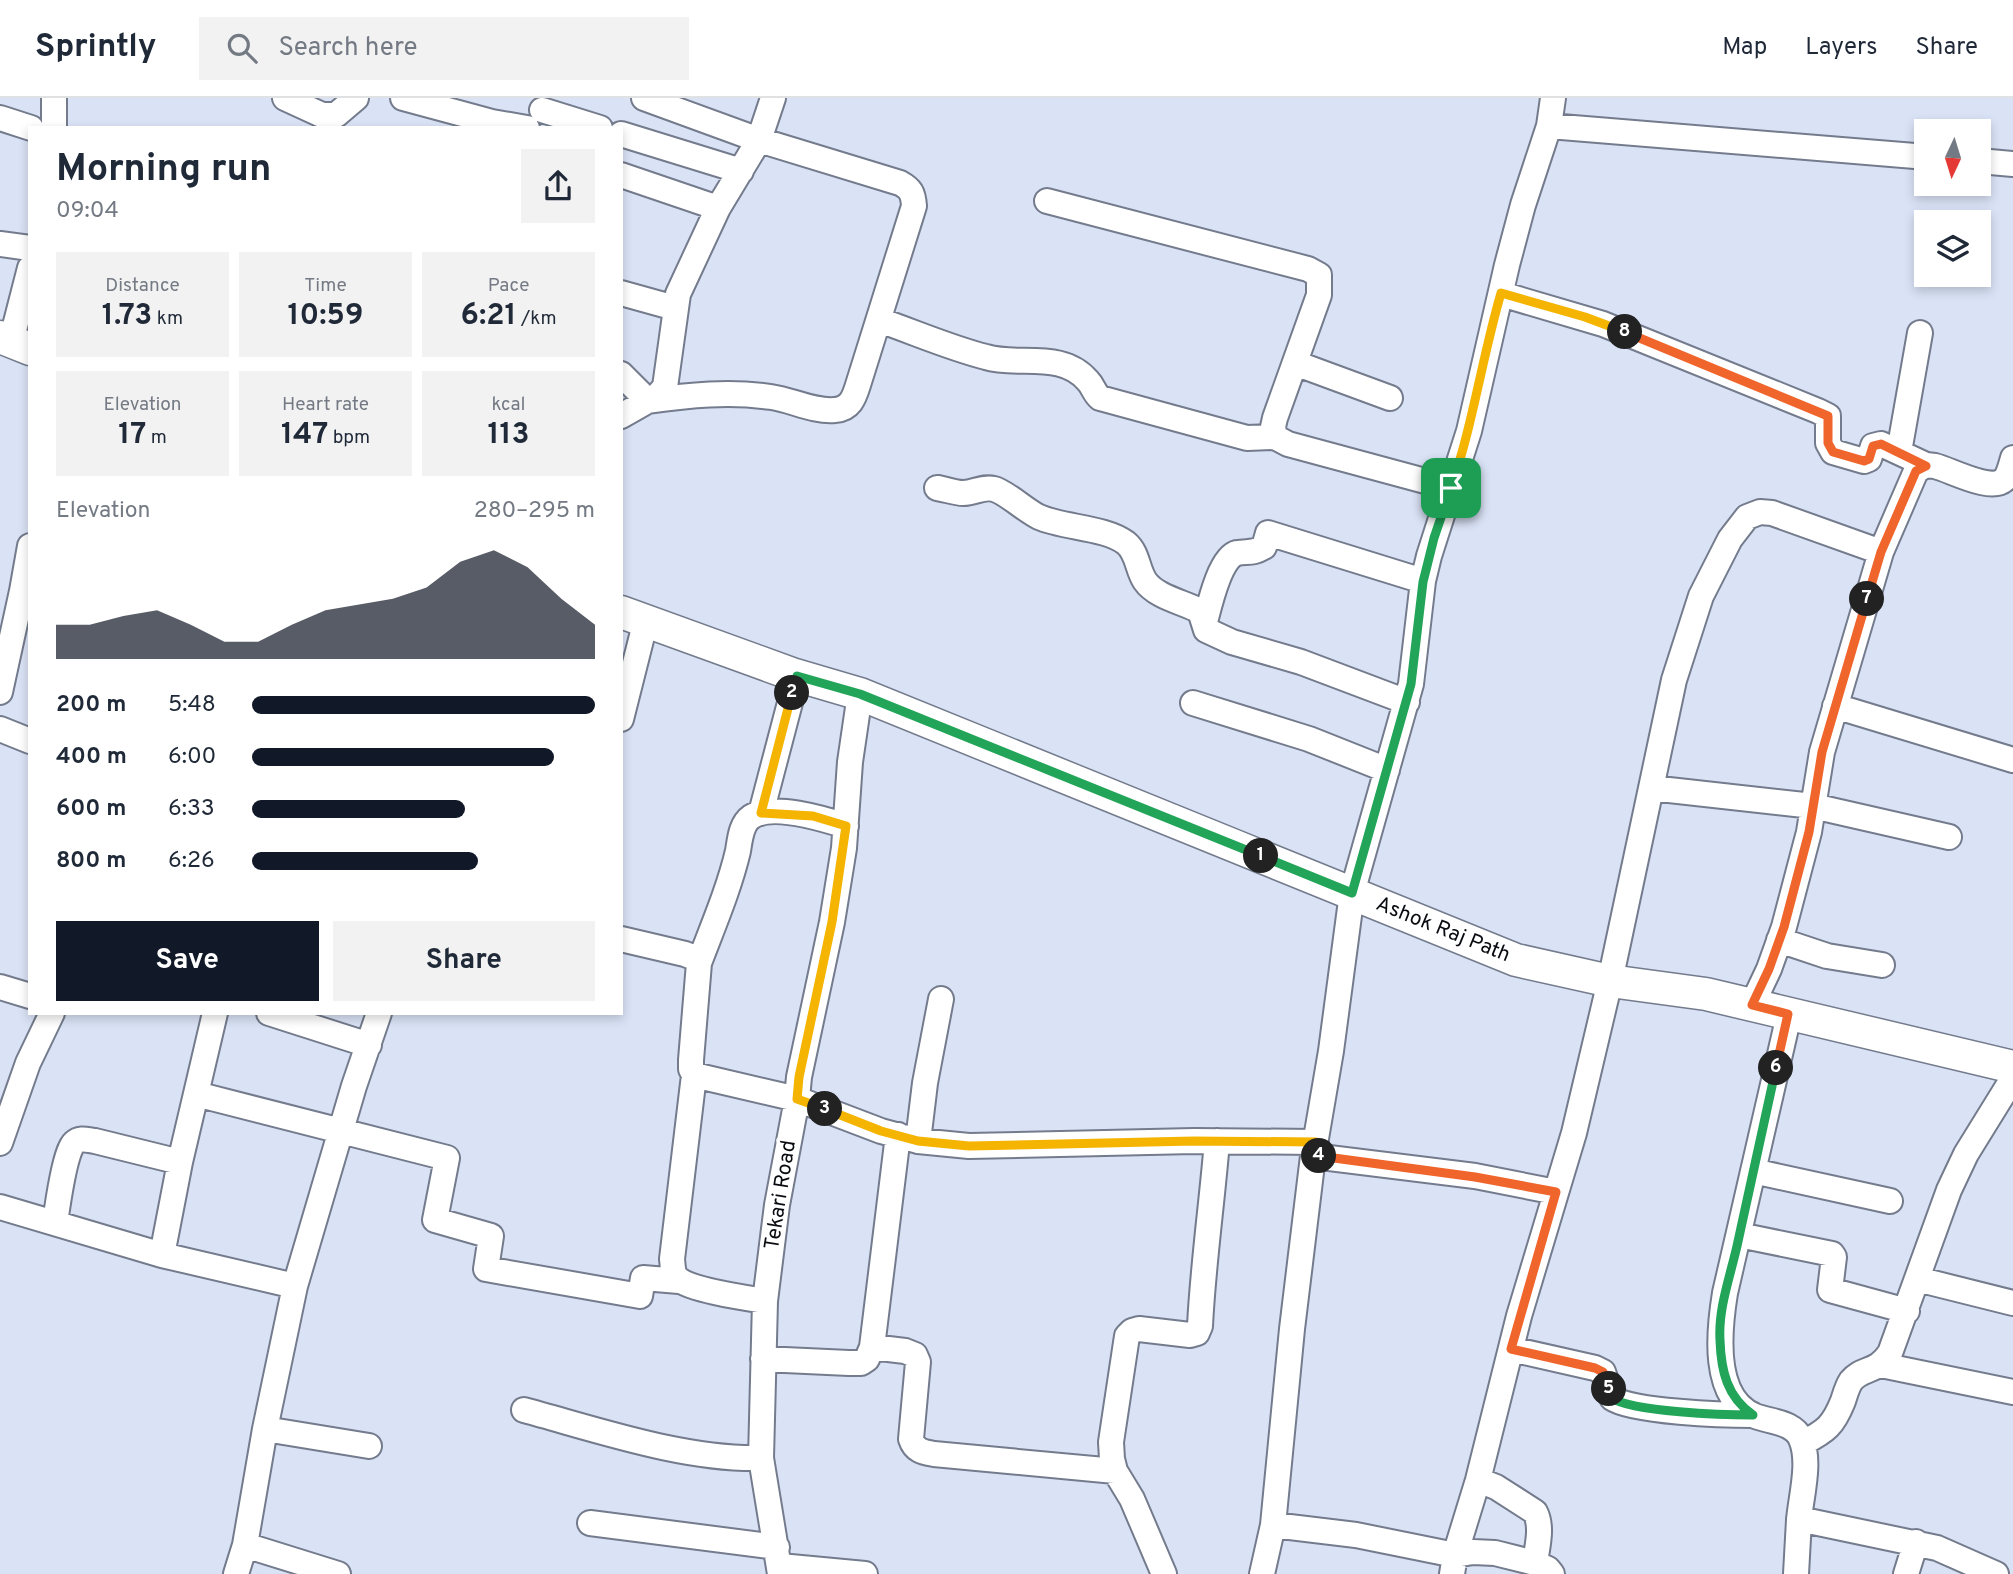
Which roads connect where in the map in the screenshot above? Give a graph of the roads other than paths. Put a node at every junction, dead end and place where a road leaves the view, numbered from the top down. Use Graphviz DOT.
graph roads {
  1 [pos="54,98"];
  2 [pos="356,98"];
  3 [pos="403,98"];
  4 [pos="644,98"];
  5 [pos="773,98"];
  6 [pos="1553,98"];
  7 [pos="287,99"];
  8 [pos="538,116"];
  9 [pos="0,118"];
  10 [pos="335,122"];
  11 [pos="54,126"];
  12 [pos="590,126"];
  13 [pos="1549,126"];
  14 [pos="28,127"];
  15 [pos="623,135"];
  16 [pos="759,141"];
  17 [pos="1914,156"];
  18 [pos="1992,163"];
  19 [pos="2013,164"];
  20 [pos="741,171"];
  21 [pos="623,176"];
  22 [pos="1047,201"];
  23 [pos="718,208"];
  24 [pos="0,244"];
  25 [pos="28,248"];
  26 [pos="28,277"];
  27 [pos="1501,293"];
  28 [pos="623,294"];
  29 [pos="675,308"];
  30 [pos="879,320"];
  31 [pos="1920,333"];
  32 [pos="14,343"];
  33 [pos="1295,363"];
  34 [pos="623,376"];
  35 [pos="1390,398"];
  36 [pos="648,401"];
  37 [pos="623,415"];
  38 [pos="1275,437"];
  39 [pos="1899,452"];
  40 [pos="2013,458"];
  41 [pos="1926,466"];
  42 [pos="937,488"];
  43 [pos="1451,488"];
  44 [pos="1881,552"];
  45 [pos="28,557"];
  46 [pos="1423,582"];
  47 [pos="634,616"];
  48 [pos="1205,622"];
  49 [pos="797,676"];
  50 [pos="0,692"];
  51 [pos="860,694"];
  52 [pos="1407,702"];
  53 [pos="623,703"];
  54 [pos="1193,703"];
  55 [pos="1835,706"];
  56 [pos="0,729"];
  57 [pos="28,739"];
  58 [pos="2013,760"];
  59 [pos="1387,770"];
  60 [pos="1651,788"];
  61 [pos="1813,806"];
  62 [pos="761,813"];
  63 [pos="846,826"];
  64 [pos="1949,837"];
  65 [pos="1352,893"];
  66 [pos="623,939"];
  67 [pos="1779,940"];
  68 [pos="699,963"];
  69 [pos="1882,965"];
  70 [pos="1610,981"];
  71 [pos="0,987"];
  72 [pos="28,995"];
  73 [pos="942,999"];
  74 [pos="1752,1005"];
  75 [pos="1788,1014"];
  76 [pos="51,1015"];
  77 [pos="215,1015"];
  78 [pos="275,1015"];
  79 [pos="378,1015"];
  80 [pos="369,1045"];
  81 [pos="2013,1067"];
  82 [pos="694,1074"];
  83 [pos="2013,1078"];
  84 [pos="196,1094"];
  85 [pos="797,1099"];
  86 [pos="341,1130"];
  87 [pos="908,1138"];
  88 [pos="1217,1141"];
  89 [pos="0,1143"];
  90 [pos="1315,1149"];
  91 [pos="180,1163"];
  92 [pos="1753,1171"];
  93 [pos="1556,1192"];
  94 [pos="1890,1200"];
  95 [pos="0,1207"];
  96 [pos="55,1223"];
  97 [pos="1739,1235"];
  98 [pos="162,1255"];
  99 [pos="1917,1279"];
  100 [pos="679,1280"];
  101 [pos="295,1286"];
  102 [pos="765,1301"];
  103 [pos="2013,1303"];
  104 [pos="1907,1311"];
  105 [pos="872,1347"];
  106 [pos="1511,1349"];
  107 [pos="763,1359"];
  108 [pos="1881,1365"];
  109 [pos="2013,1392"];
  110 [pos="524,1410"];
  111 [pos="1753,1415"];
  112 [pos="265,1429"];
  113 [pos="1803,1443"];
  114 [pos="369,1446"];
  115 [pos="761,1458"];
  116 [pos="1115,1471"];
  117 [pos="1478,1480"];
  118 [pos="1799,1519"];
  119 [pos="590,1523"];
  120 [pos="1273,1525"];
  121 [pos="1916,1542"];
  122 [pos="245,1545"];
  123 [pos="779,1562"];
  124 [pos="1454,1564"];
  125 [pos="1544,1569"];
  126 [pos="236,1574"];
  127 [pos="338,1574"];
  128 [pos="865,1574"];
  129 [pos="1164,1574"];
  130 [pos="1262,1574"];
  131 [pos="1796,1574"];
  132 [pos="1906,1574"];
  133 [pos="1996,1574"];
  1 -- 11 [label="street"];
  2 -- 10 [label="street"];
  3 -- 8 [label="street"];
  4 -- 16 [label="street"];
  5 -- 16 [label="street"];
  6 -- 13 [label="street"];
  7 -- 10 [label="street"];
  8 -- 12 [label="street"];
  9 -- 14 [label="street"];
  13 -- 17 [label="street"];
  13 -- 27 [label="street"];
  15 -- 20 [label="street"];
  16 -- 20 [label="street"];
  16 -- 30 [label="street"];
  18 -- 19 [label="street"];
  20 -- 23 [label="street"];
  21 -- 23 [label="street"];
  22 -- 33 [label="street"];
  23 -- 29 [label="street"];
  24 -- 25 [label="street"];
  26 -- 32 [label="street"];
  27 -- 39 [label="street"];
  27 -- 43 [label="street"];
  28 -- 29 [label="street"];
  29 -- 36 [label="street"];
  30 -- 36 [label="street"];
  30 -- 38 [label="street"];
  31 -- 39 [label="street"];
  33 -- 35 [label="street"];
  33 -- 38 [label="street"];
  34 -- 36 [label="street"];
  36 -- 37 [label="street"];
  38 -- 43 [label="street"];
  39 -- 41 [label="street"];
  40 -- 41 [label="street"];
  41 -- 44 [label="street"];
  42 -- 48 [label="street"];
  43 -- 46 [label="street"];
  44 -- 55 [label="street"];
  44 -- 60 [label="street"];
  45 -- 50 [label="street"];
  46 -- 48 [label="street"];
  46 -- 52 [label="street"];
  47 -- 49 [label="main road, Ashok Raj Path"];
  47 -- 53 [label="street"];
  48 -- 52 [label="street"];
  49 -- 51 [label="main road, Ashok Raj Path"];
  49 -- 62 [label="street"];
  51 -- 63 [label="street, Tekari Road"];
  51 -- 65 [label="main road, Ashok Raj Path"];
  52 -- 59 [label="street"];
  54 -- 59 [label="street"];
  55 -- 58 [label="street"];
  55 -- 61 [label="street"];
  56 -- 57 [label="street"];
  59 -- 65 [label="street"];
  60 -- 61 [label="street"];
  60 -- 70 [label="street"];
  61 -- 64 [label="street"];
  61 -- 67 [label="street"];
  62 -- 63 [label="street"];
  62 -- 68 [label="street"];
  63 -- 85 [label="street, Tekari Road"];
  65 -- 70 [label="main road, Ashok Raj Path"];
  65 -- 90 [label="street"];
  66 -- 68 [label="street"];
  67 -- 69 [label="street"];
  67 -- 74 [label="street"];
  68 -- 82 [label="street"];
  70 -- 74 [label="main road, Ashok Raj Path"];
  70 -- 93 [label="street"];
  71 -- 72 [label="street"];
  73 -- 87 [label="street"];
  74 -- 75 [label="main road, Ashok Raj Path"];
  75 -- 81 [label="main road, Ashok Raj Path"];
  75 -- 92 [label="street"];
  76 -- 89 [label="street"];
  77 -- 84 [label="street"];
  78 -- 80 [label="street"];
  79 -- 80 [label="street"];
  80 -- 86 [label="street"];
  82 -- 85 [label="street"];
  82 -- 100 [label="street"];
  83 -- 99 [label="street"];
  84 -- 86 [label="street"];
  84 -- 91 [label="street"];
  85 -- 87 [label="street"];
  85 -- 102 [label="street, Tekari Road"];
  86 -- 100 [label="street"];
  86 -- 101 [label="street"];
  87 -- 88 [label="street"];
  87 -- 105 [label="street"];
  88 -- 90 [label="street"];
  88 -- 116 [label="street"];
  90 -- 93 [label="street"];
  90 -- 120 [label="street"];
  91 -- 96 [label="street"];
  91 -- 98 [label="street"];
  92 -- 94 [label="street"];
  92 -- 97 [label="street"];
  93 -- 106 [label="street"];
  95 -- 96 [label="street"];
  96 -- 98 [label="street"];
  97 -- 104 [label="street"];
  97 -- 111 [label="street"];
  98 -- 101 [label="street"];
  99 -- 103 [label="street"];
  99 -- 104 [label="street"];
  100 -- 102 [label="street"];
  101 -- 112 [label="street"];
  102 -- 107 [label="street, Tekari Road"];
  104 -- 108 [label="street"];
  105 -- 107 [label="street"];
  105 -- 116 [label="street"];
  106 -- 111 [label="street"];
  106 -- 117 [label="street"];
  107 -- 115 [label="street, Tekari Road"];
  108 -- 109 [label="street"];
  108 -- 113 [label="street"];
  110 -- 115 [label="street"];
  111 -- 113 [label="street"];
  112 -- 114 [label="street"];
  112 -- 122 [label="street"];
  113 -- 118 [label="street"];
  115 -- 123 [label="street, Tekari Road"];
  116 -- 129 [label="street"];
  117 -- 124 [label="street"];
  117 -- 125 [label="street"];
  118 -- 121 [label="street"];
  118 -- 131 [label="street"];
  119 -- 123 [label="street"];
  120 -- 124 [label="street"];
  120 -- 130 [label="street"];
  121 -- 132 [label="street"];
  121 -- 133 [label="street"];
  122 -- 126 [label="street"];
  122 -- 127 [label="street"];
  123 -- 128 [label="street"];
  124 -- 125 [label="street"];
}
